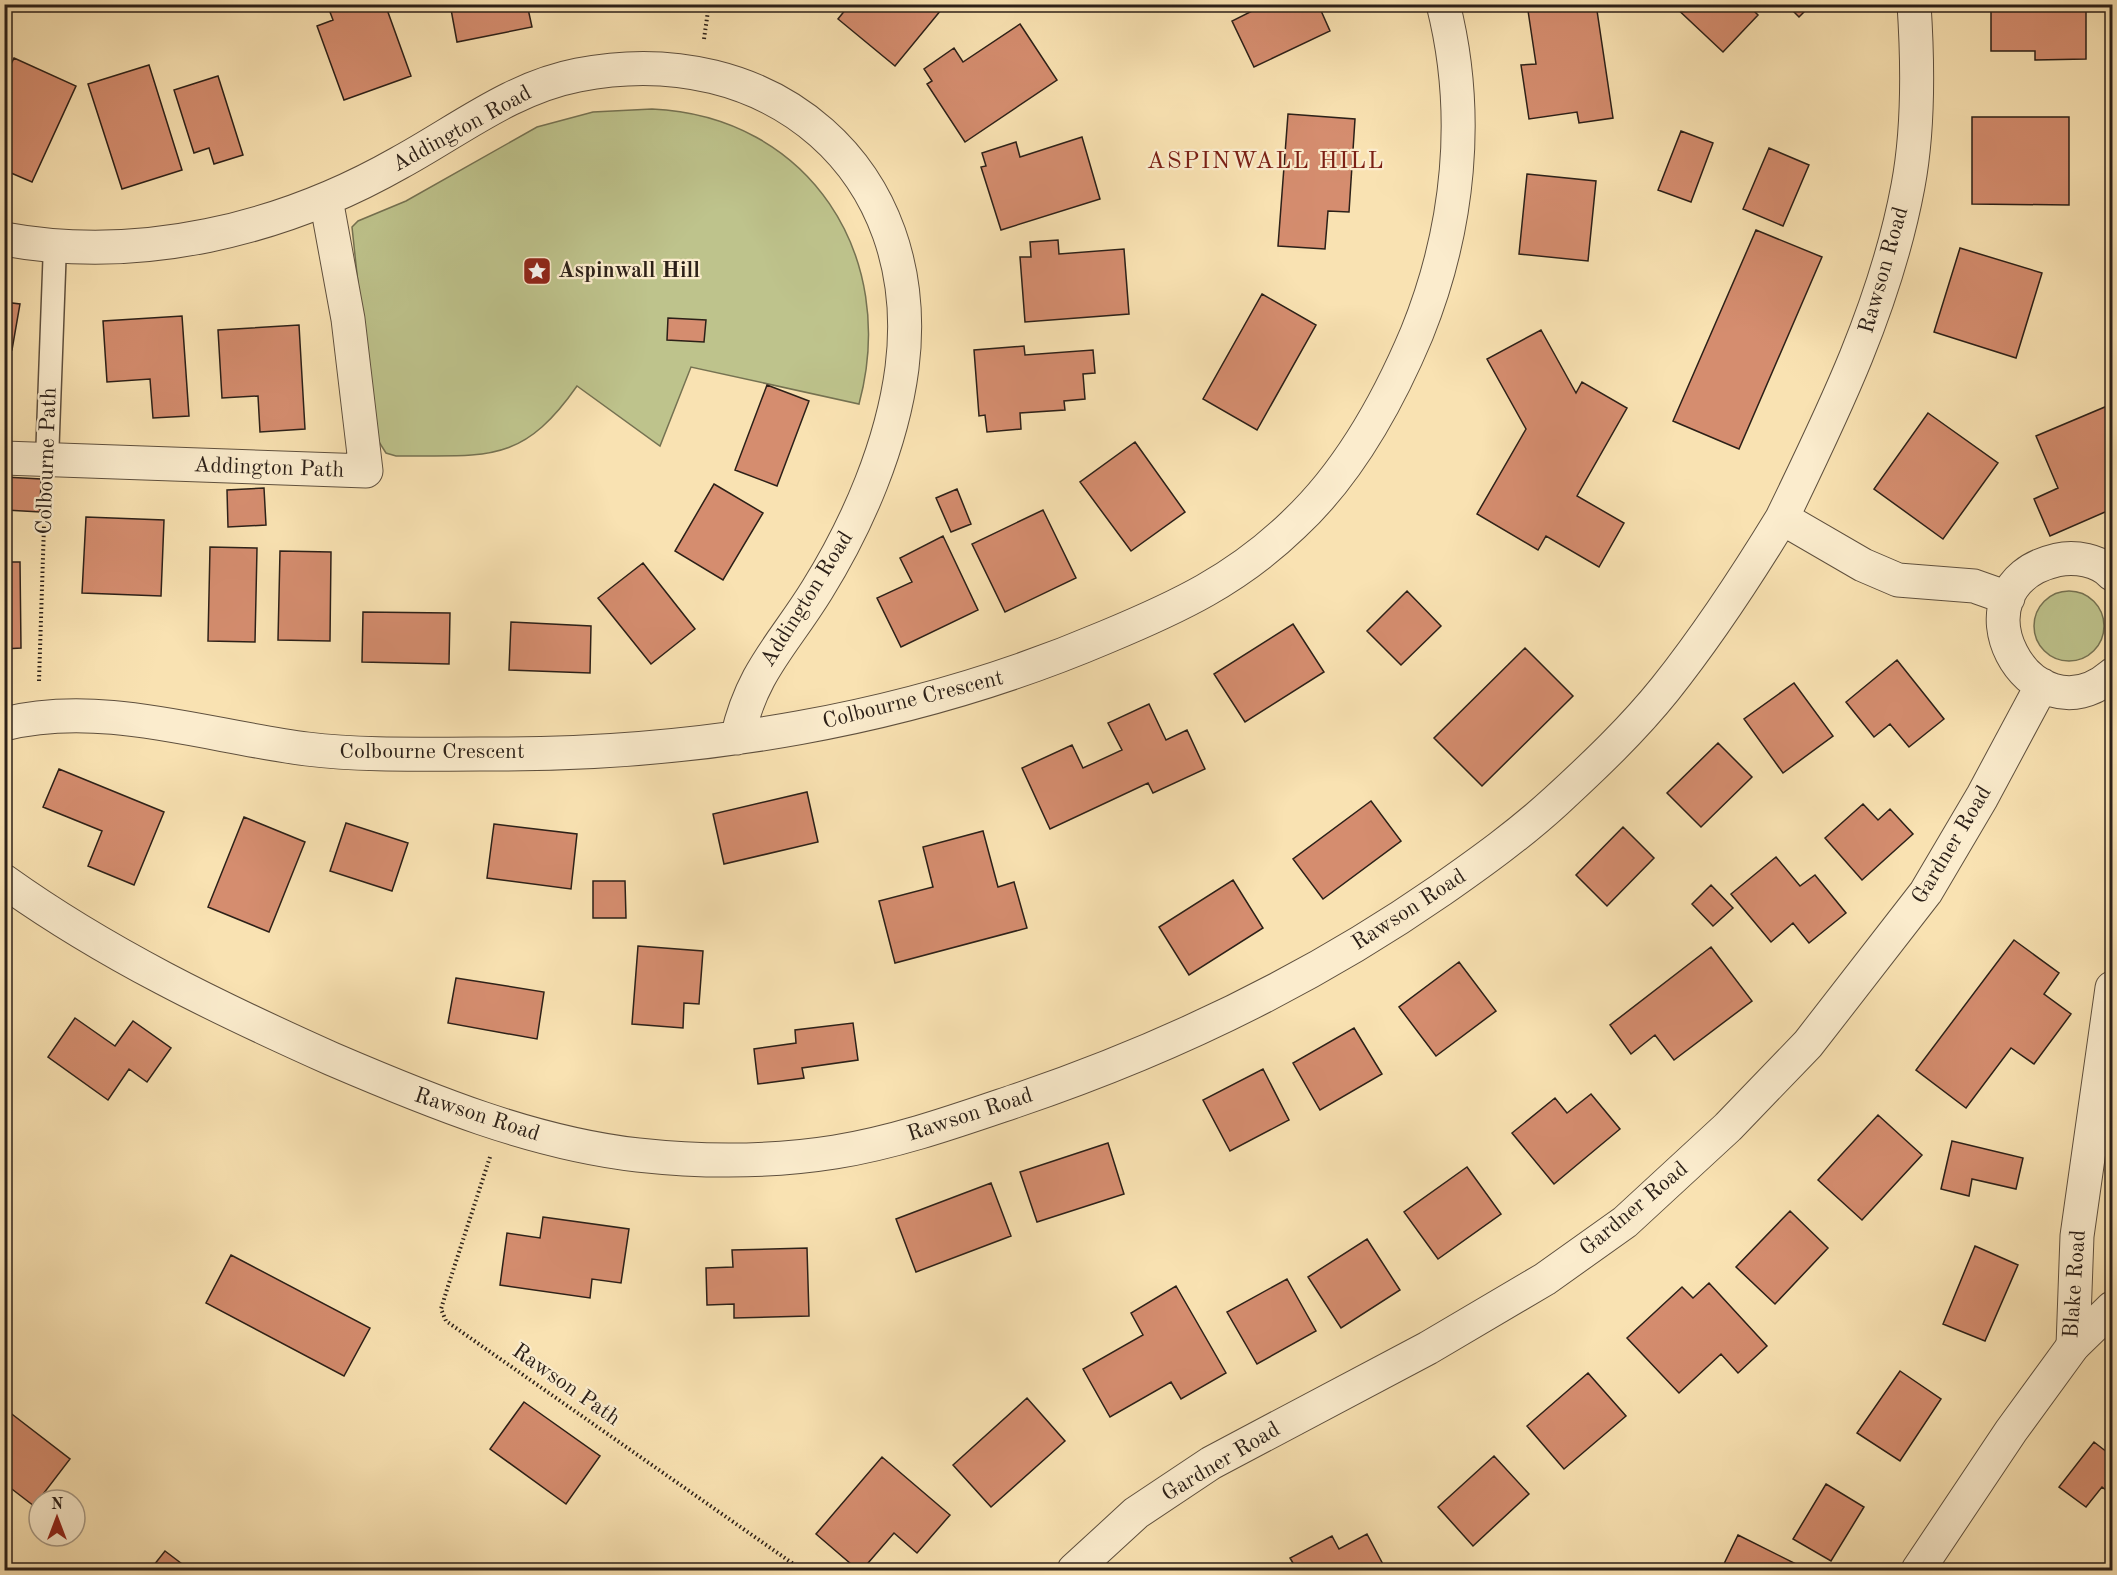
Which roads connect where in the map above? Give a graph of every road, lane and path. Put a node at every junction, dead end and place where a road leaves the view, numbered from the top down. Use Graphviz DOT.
graph roads {
  1 [pos="709,4"];
  2 [pos="1443,4"];
  3 [pos="1914,4"];
  4 [pos="707,21"];
  5 [pos="326,199"];
  6 [pos="4,238"];
  7 [pos="55,245"];
  8 [pos="4,458"];
  9 [pos="47,460"];
  10 [pos="1782,518"];
  11 [pos="2112,574"];
  12 [pos="2008,598"];
  13 [pos="2112,675"];
  14 [pos="39,677"];
  15 [pos="2042,685"];
  16 [pos="4,724"];
  17 [pos="737,738"];
  18 [pos="4,881"];
  19 [pos="2112,988"];
  20 [pos="488,1164"];
  21 [pos="2112,1308"];
  22 [pos="2073,1346"];
  23 [pos="802,1570"];
  24 [pos="1074,1570"];
  25 [pos="1918,1570"];
  1 -- 4 [label="path"];
  2 -- 17 [label="street, Colbourne Crescent"];
  3 -- 10 [label="street, Rawson Road"];
  5 -- 7 [label="street, Addington Road"];
  5 -- 9 [label="street, Addington Path"];
  5 -- 17 [label="street, Addington Road"];
  6 -- 7 [label="street, Addington Road"];
  7 -- 9 [label="lane, Colbourne Path"];
  8 -- 9 [label="street, Addington Path"];
  9 -- 14 [label="path, Colbourne Path"];
  10 -- 12 [label="street"];
  10 -- 18 [label="street, Rawson Road"];
  11 -- 12 [label="street"];
  12 -- 15 [label="street"];
  13 -- 15 [label="street"];
  15 -- 24 [label="street, Gardner Road"];
  16 -- 17 [label="street, Colbourne Crescent"];
  19 -- 22 [label="street, Blake Road"];
  20 -- 23 [label="path, Rawson Path"];
  21 -- 22 [label="street"];
  22 -- 25 [label="street, Blake Road"];
}
